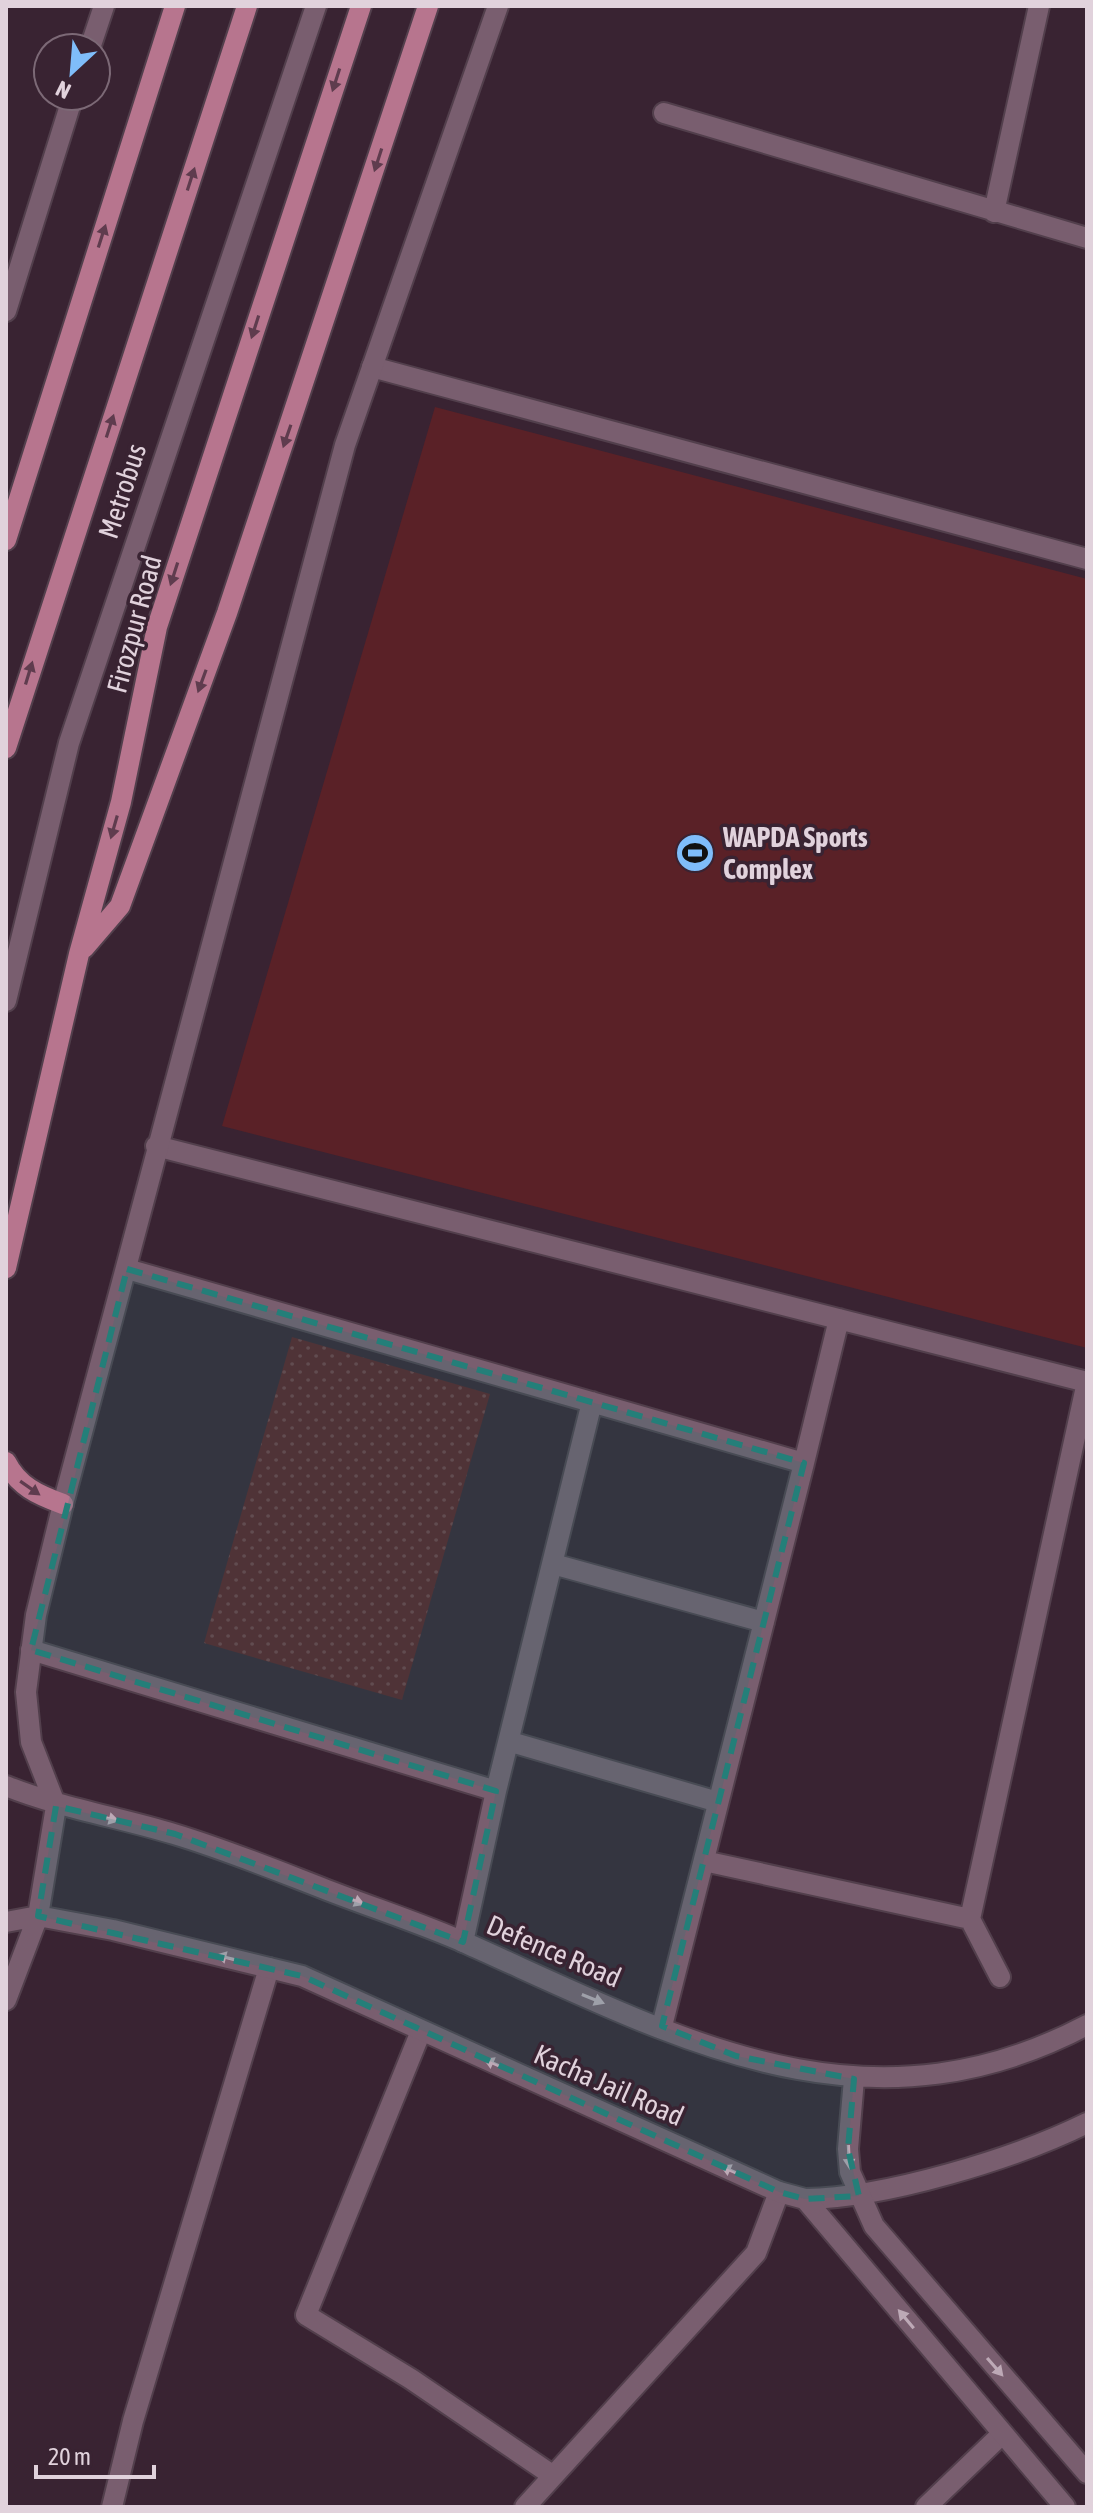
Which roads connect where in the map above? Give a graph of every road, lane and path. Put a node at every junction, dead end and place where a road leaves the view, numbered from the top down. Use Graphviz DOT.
graph roads {
  1 [pos="104,6"];
  2 [pos="175,6"];
  3 [pos="247,6"];
  4 [pos="316,6"];
  5 [pos="361,6"];
  6 [pos="428,6"];
  7 [pos="498,6"];
  8 [pos="1039,6"];
  9 [pos="95,32"];
  10 [pos="68,112"];
  11 [pos="664,113"];
  12 [pos="994,212"];
  13 [pos="1087,238"];
  14 [pos="6,311"];
  15 [pos="372,367"];
  16 [pos="6,540"];
  17 [pos="1087,559"];
  18 [pos="6,748"];
  19 [pos="79,954"];
  20 [pos="6,1001"];
  21 [pos="156,1146"];
  22 [pos="6,1268"];
  23 [pos="127,1269"];
  24 [pos="839,1319"];
  25 [pos="1087,1382"];
  26 [pos="592,1402"];
  27 [pos="6,1462"];
  28 [pos="804,1463"];
  29 [pos="63,1504"];
  30 [pos="553,1564"];
  31 [pos="764,1622"];
  32 [pos="31,1650"];
  33 [pos="511,1742"];
  34 [pos="6,1786"];
  35 [pos="496,1791"];
  36 [pos="718,1802"];
  37 [pos="56,1806"];
  38 [pos="704,1861"];
  39 [pos="38,1916"];
  40 [pos="970,1919"];
  41 [pos="6,1922"];
  42 [pos="463,1942"];
  43 [pos="269,1968"];
  44 [pos="1000,1977"];
  45 [pos="6,2000"];
  46 [pos="1087,2025"];
  47 [pos="662,2026"];
  48 [pos="421,2031"];
  49 [pos="854,2079"];
  50 [pos="1087,2123"];
  51 [pos="779,2192"];
  52 [pos="859,2196"];
  53 [pos="805,2199"];
  54 [pos="1002,2434"];
  55 [pos="1087,2473"];
  56 [pos="552,2475"];
  57 [pos="112,2507"];
  58 [pos="525,2507"];
  59 [pos="926,2507"];
  60 [pos="1065,2507"];
  1 -- 9 [label="street"];
  16 -- 2 [label="main road, one-way"];
  18 -- 3 [label="main road, one-way"];
  4 -- 20 [label="street, Metrobus"];
  5 -- 19 [label="main road, Firozpur Road, one-way"];
  6 -- 19 [label="main road, one-way"];
  7 -- 15 [label="street"];
  8 -- 12 [label="street"];
  10 -- 14 [label="street"];
  11 -- 12 [label="street"];
  12 -- 13 [label="street"];
  15 -- 17 [label="street"];
  15 -- 21 [label="street"];
  19 -- 22 [label="main road, Firozpur Road"];
  21 -- 23 [label="street"];
  21 -- 24 [label="street"];
  23 -- 26 [label="street"];
  23 -- 29 [label="street"];
  24 -- 25 [label="street"];
  24 -- 28 [label="street"];
  25 -- 40 [label="street"];
  26 -- 28 [label="street"];
  26 -- 30 [label="street"];
  27 -- 29 [label="main road, one-way"];
  28 -- 31 [label="street"];
  29 -- 32 [label="street"];
  30 -- 31 [label="street"];
  30 -- 33 [label="street"];
  31 -- 36 [label="street"];
  32 -- 35 [label="street"];
  32 -- 37 [label="street"];
  33 -- 35 [label="street"];
  33 -- 36 [label="street"];
  34 -- 37 [label="street, Defence Road"];
  35 -- 42 [label="street"];
  36 -- 38 [label="street"];
  37 -- 39 [label="street"];
  37 -- 42 [label="street, Defence Road, one-way"];
  38 -- 40 [label="street"];
  38 -- 47 [label="street"];
  39 -- 41 [label="street, Kacha Jail Road"];
  43 -- 39 [label="street, Kacha Jail Road, one-way"];
  39 -- 45 [label="street"];
  40 -- 44 [label="street"];
  42 -- 47 [label="street, Defence Road, one-way"];
  43 -- 48 [label="street, Kacha Jail Road"];
  43 -- 57 [label="street"];
  46 -- 49 [label="street, Defence Road"];
  47 -- 49 [label="street, Defence Road"];
  51 -- 48 [label="street, Kacha Jail Road, one-way"];
  48 -- 56 [label="street"];
  49 -- 52 [label="street, one-way"];
  50 -- 52 [label="street, Kacha Jail Road"];
  51 -- 53 [label="street, Kacha Jail Road"];
  51 -- 56 [label="street"];
  52 -- 53 [label="street, Kacha Jail Road"];
  52 -- 55 [label="street, one-way"];
  54 -- 53 [label="street, one-way"];
  54 -- 59 [label="street"];
  54 -- 60 [label="street"];
  56 -- 58 [label="street"];
}
